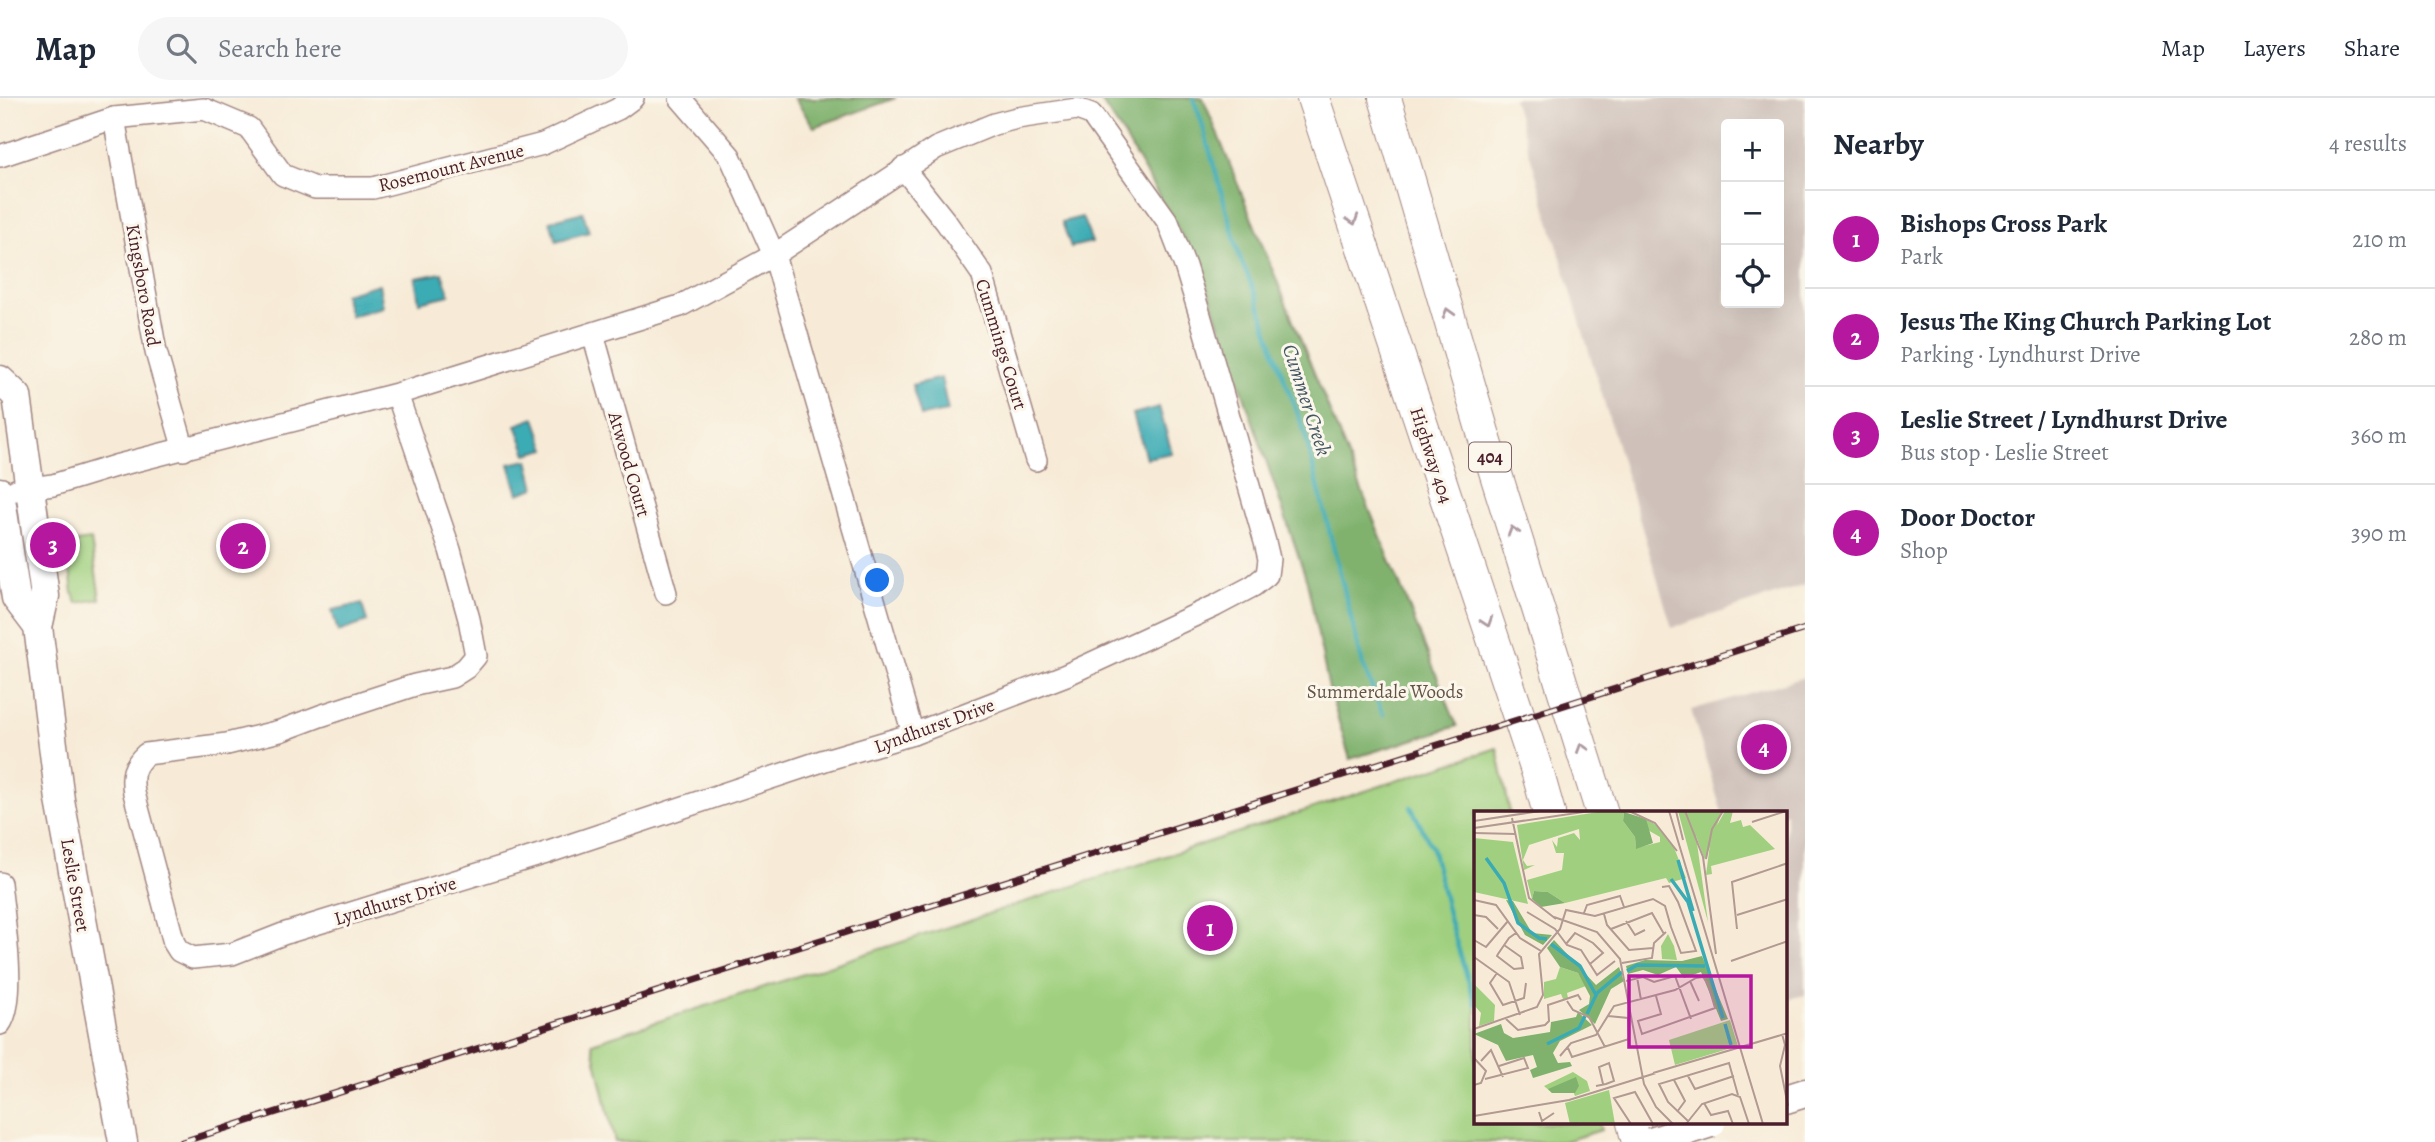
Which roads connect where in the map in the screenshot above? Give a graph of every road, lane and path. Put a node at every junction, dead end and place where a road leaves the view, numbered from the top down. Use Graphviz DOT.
graph roads {
  1 [pos="633,98"];
  2 [pos="680,98"];
  3 [pos="1312,98"];
  4 [pos="1385,98"];
  5 [pos="114,118"];
  6 [pos="0,156"];
  7 [pos="903,168"];
  8 [pos="774,255"];
  9 [pos="593,334"];
  10 [pos="0,380"];
  11 [pos="397,394"];
  12 [pos="184,450"];
  13 [pos="1036,460"];
  14 [pos="28,489"];
  15 [pos="0,492"];
  16 [pos="666,593"];
  17 [pos="38,627"];
  18 [pos="913,734"];
  19 [pos="1548,811"];
  20 [pos="1601,811"];
  21 [pos="0,883"];
  22 [pos="0,1024"];
  23 [pos="1805,1093"];
  24 [pos="1787,1099"];
  25 [pos="1633,1124"];
  26 [pos="1699,1124"];
  27 [pos="1708,1124"];
  28 [pos="123,1142"];
  29 [pos="1638,1142"];
  30 [pos="1651,1142"];
  31 [pos="1705,1142"];
  1 -- 5 [label="street, Rosemount Avenue"];
  2 -- 8 [label="street"];
  3 -- 19 [label="highway, Highway 404, one-way"];
  20 -- 4 [label="highway, 404, one-way"];
  5 -- 6 [label="street, Rosemount Avenue"];
  5 -- 12 [label="street, Kingsboro Road"];
  7 -- 8 [label="street, Lyndhurst Drive"];
  7 -- 13 [label="street, Cummings Court"];
  7 -- 18 [label="street, Lyndhurst Drive"];
  8 -- 9 [label="street, Lyndhurst Drive"];
  8 -- 18 [label="street"];
  9 -- 11 [label="street, Lyndhurst Drive"];
  9 -- 16 [label="street, Atwood Court"];
  10 -- 14 [label="main road, Leslie Street"];
  11 -- 12 [label="street, Lyndhurst Drive"];
  11 -- 18 [label="street, Lyndhurst Drive"];
  12 -- 14 [label="street, Lyndhurst Drive"];
  14 -- 15 [label="street, Lyndhurst Drive"];
  14 -- 17 [label="main road, Leslie Street"];
  15 -- 17 [label="main road, Leslie Street"];
  17 -- 28 [label="main road, Leslie Street"];
  21 -- 22 [label="street"];
  23 -- 24 [label="main road"];
  25 -- 29 [label="highway"];
  26 -- 31 [label="highway"];
  27 -- 30 [label="main road, bridge"];
}
